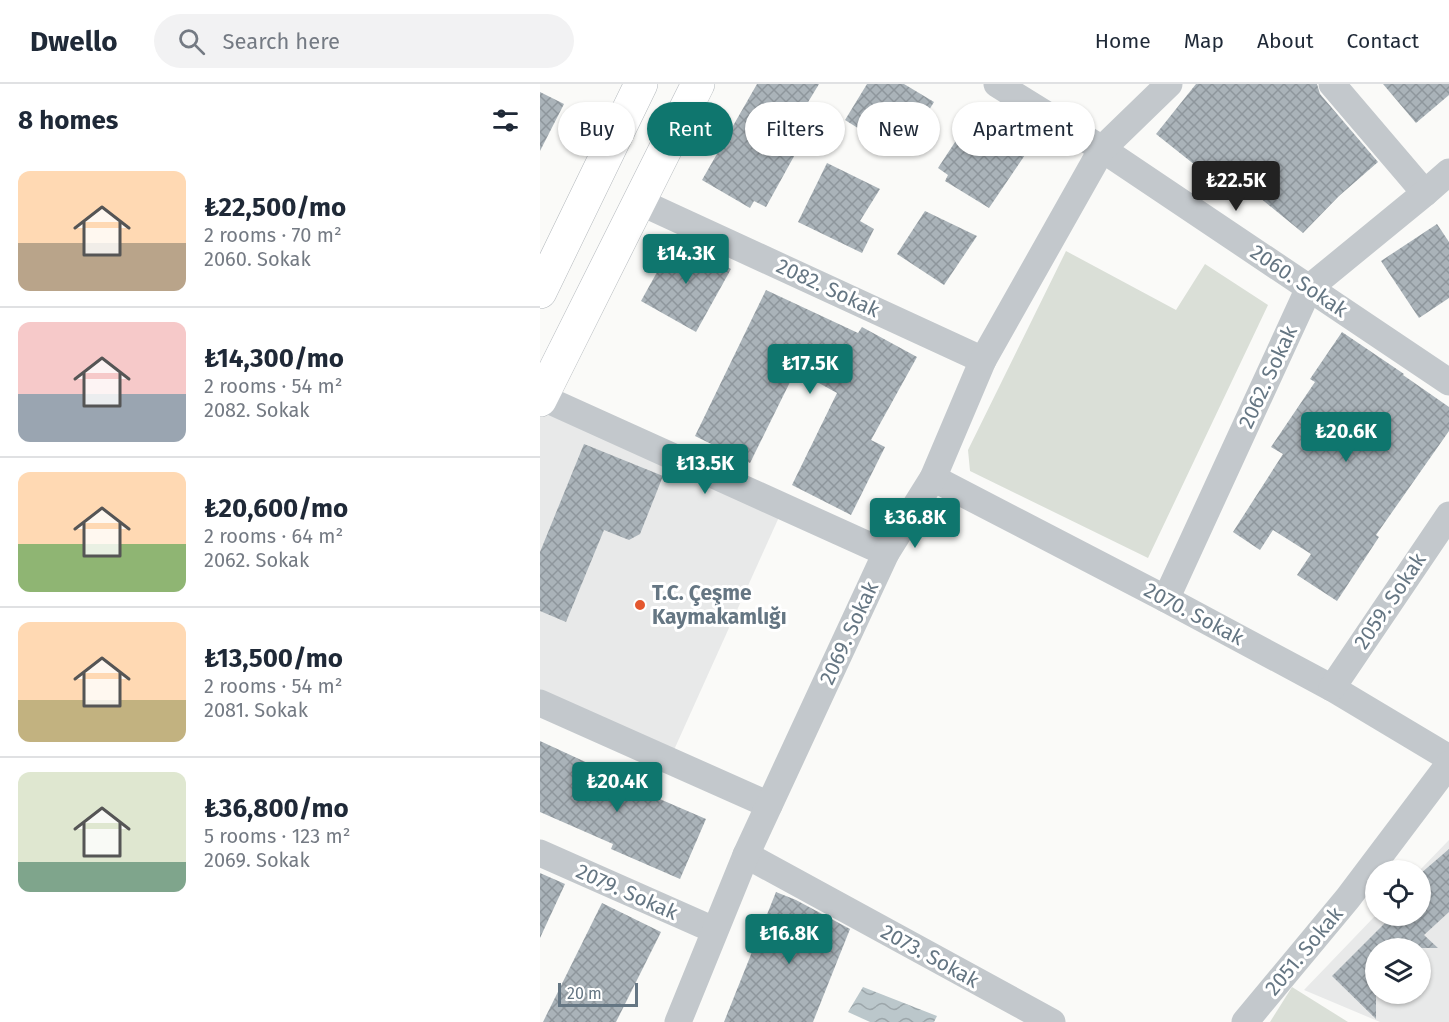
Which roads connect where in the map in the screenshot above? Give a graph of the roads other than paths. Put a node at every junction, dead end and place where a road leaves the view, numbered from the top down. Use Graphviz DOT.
graph roads {
  1 [pos="641,84"];
  2 [pos="698,84"];
  3 [pos="997,84"];
  4 [pos="1169,84"];
  5 [pos="1332,84"];
  6 [pos="1102,149"];
  7 [pos="1449,172"];
  8 [pos="1425,193"];
  9 [pos="640,202"];
  10 [pos="1309,288"];
  11 [pos="540,292"];
  12 [pos="983,360"];
  13 [pos="1449,382"];
  14 [pos="541,398"];
  15 [pos="933,478"];
  16 [pos="1449,515"];
  17 [pos="886,553"];
  18 [pos="1166,599"];
  19 [pos="1332,688"];
  20 [pos="540,703"];
  21 [pos="1449,758"];
  22 [pos="1449,764"];
  23 [pos="769,805"];
  24 [pos="540,853"];
  25 [pos="746,855"];
  26 [pos="714,930"];
  27 [pos="678,1022"];
  28 [pos="1052,1022"];
  29 [pos="1245,1022"];
  1 -- 11 [label="highway"];
  2 -- 9 [label="highway"];
  3 -- 6 [label="street, 2060. Sokak"];
  4 -- 6 [label="street, 2069. Sokak"];
  5 -- 8 [label="street"];
  6 -- 10 [label="street, 2060. Sokak"];
  6 -- 12 [label="street, 2069. Sokak"];
  7 -- 8 [label="street, 2062. Sokak"];
  8 -- 10 [label="street, 2062. Sokak"];
  9 -- 12 [label="street, 2082. Sokak"];
  9 -- 14 [label="highway"];
  10 -- 13 [label="street, 2060. Sokak"];
  10 -- 18 [label="street, 2062. Sokak"];
  12 -- 15 [label="street, 2069. Sokak"];
  14 -- 17 [label="street"];
  15 -- 17 [label="street, 2069. Sokak"];
  15 -- 18 [label="street, 2070. Sokak"];
  16 -- 19 [label="street, 2059. Sokak"];
  17 -- 23 [label="street, 2069. Sokak"];
  18 -- 19 [label="street, 2070. Sokak"];
  19 -- 21 [label="street, 2070. Sokak"];
  20 -- 23 [label="street"];
  22 -- 29 [label="street, 2051. Sokak"];
  23 -- 25 [label="street, 2069. Sokak"];
  24 -- 26 [label="street, 2079. Sokak"];
  25 -- 26 [label="street, 2069. Sokak"];
  25 -- 28 [label="street, 2073. Sokak"];
  26 -- 27 [label="street, 2069. Sokak"];
}
